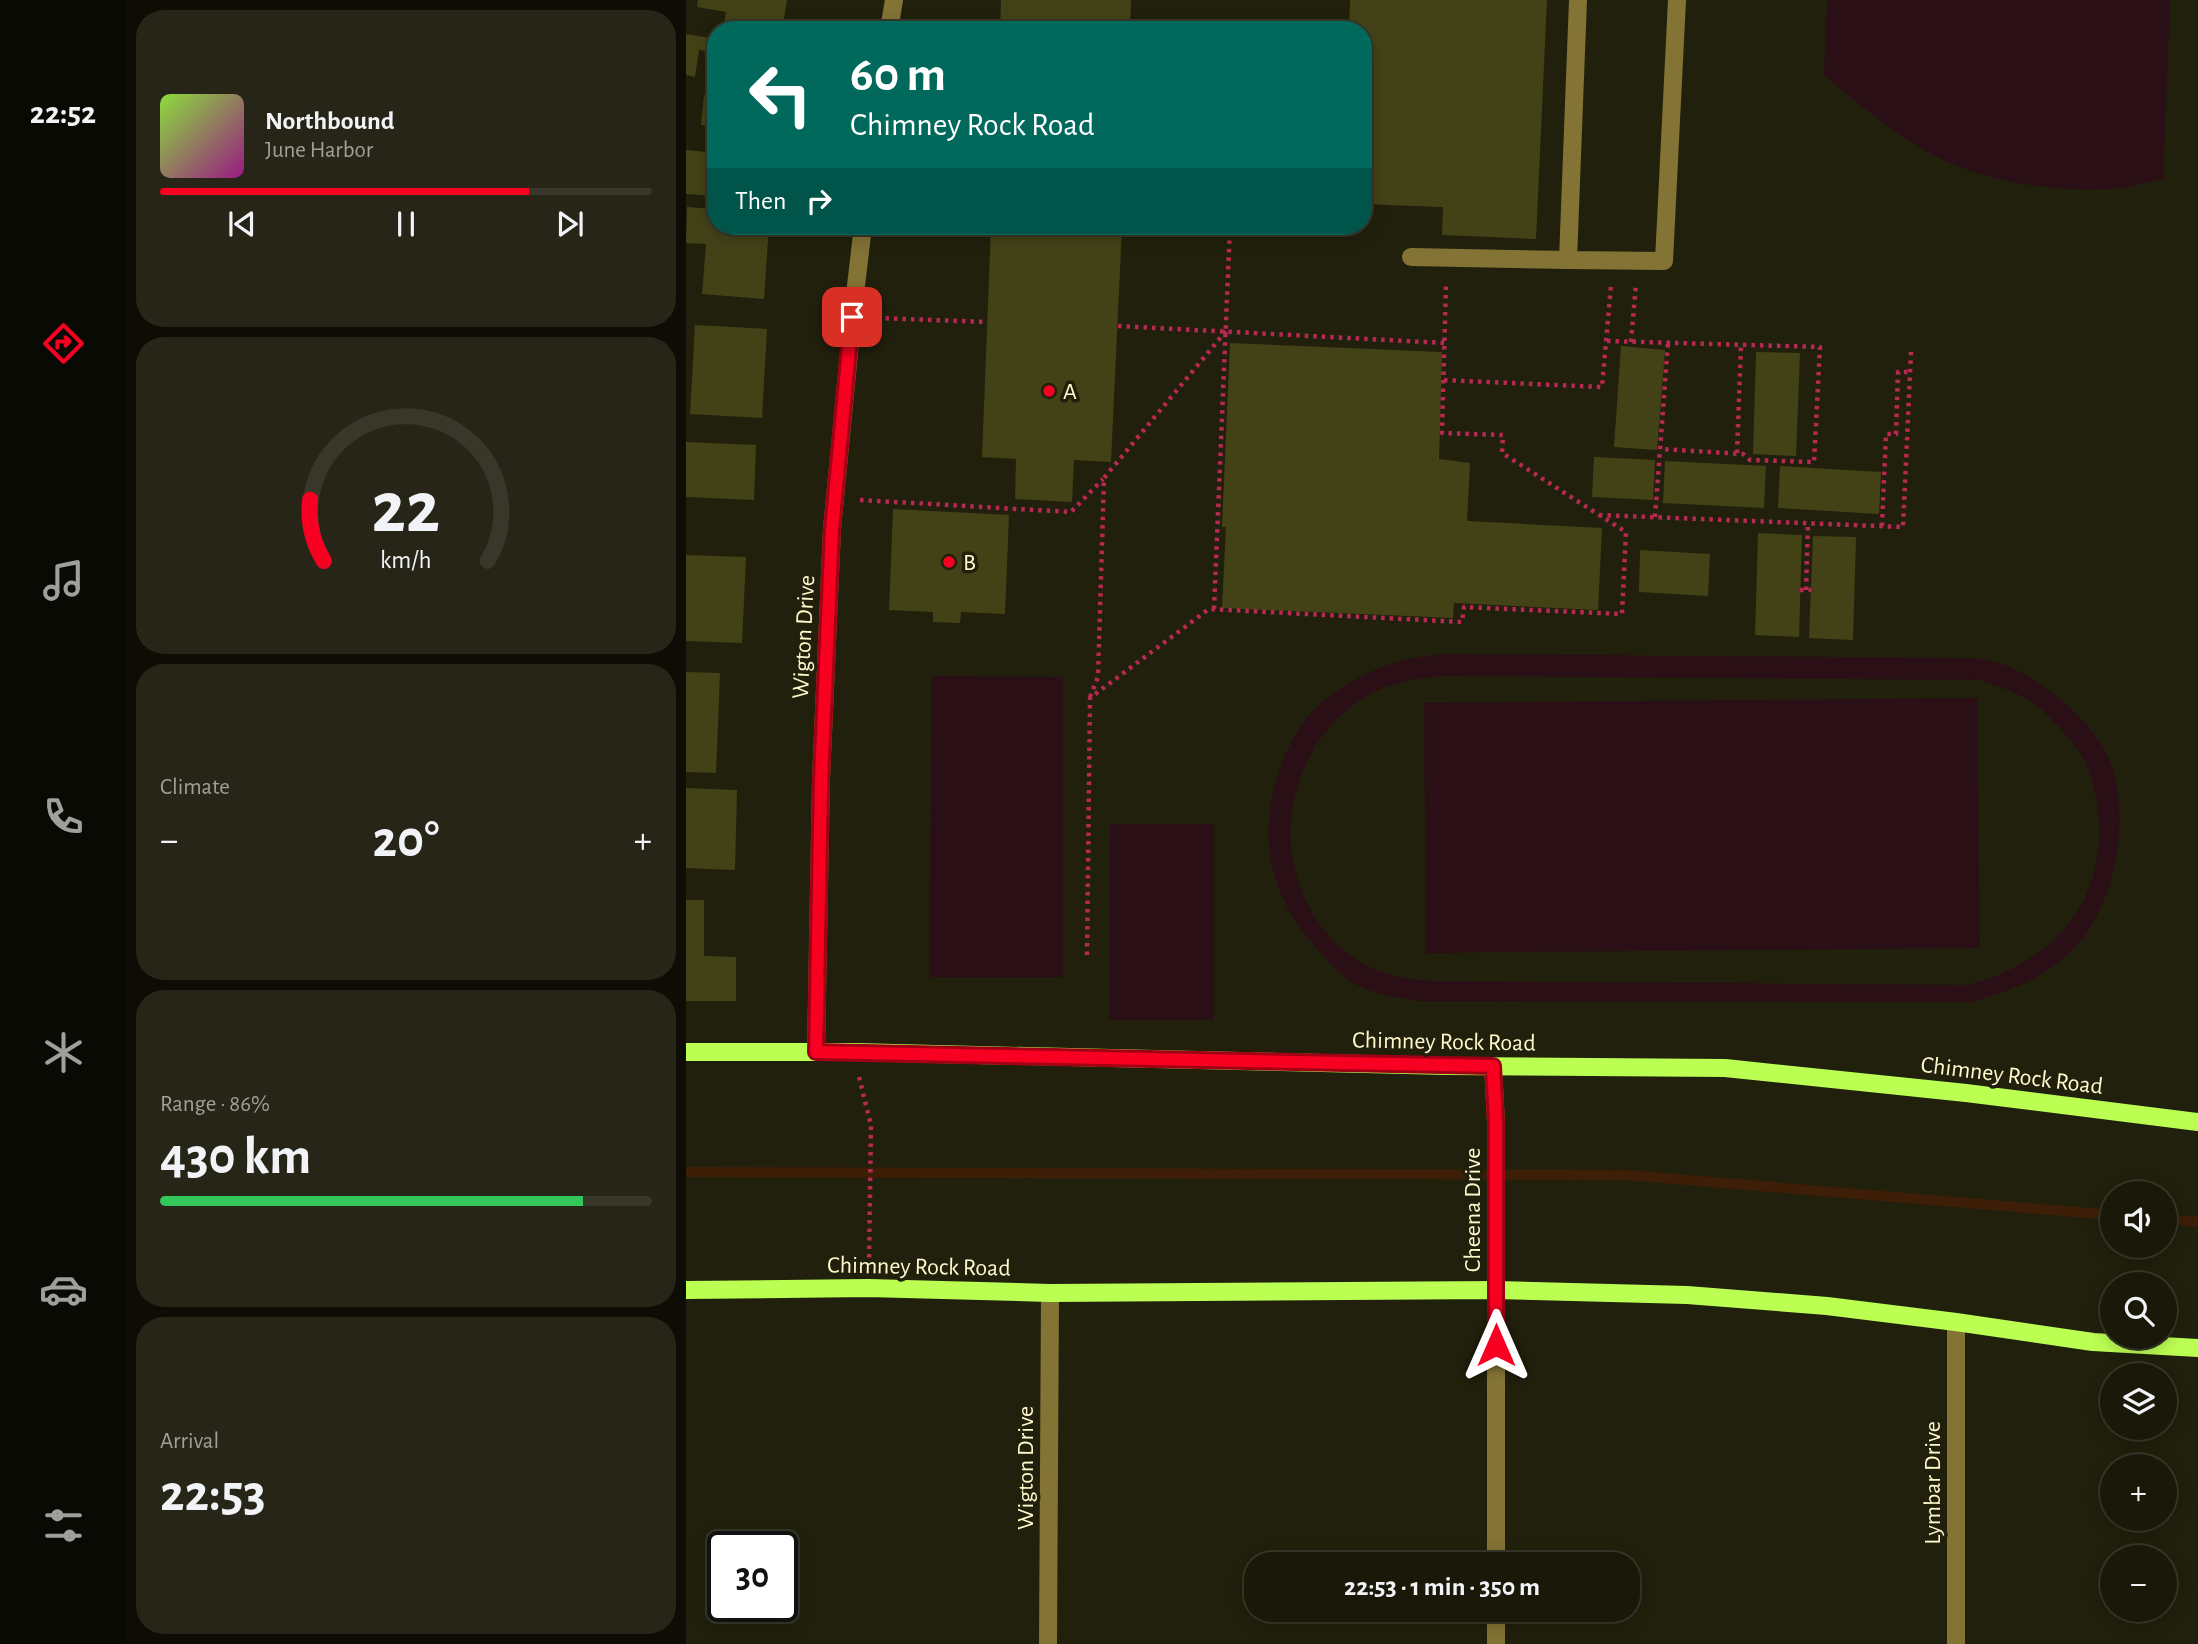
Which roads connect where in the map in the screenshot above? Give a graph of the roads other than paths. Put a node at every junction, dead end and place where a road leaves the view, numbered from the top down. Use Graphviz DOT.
graph roads {
  1 [pos="894,0"];
  2 [pos="1578,0"];
  3 [pos="1677,0"];
  4 [pos="890,21"];
  5 [pos="862,235"];
  6 [pos="1411,257"];
  7 [pos="1568,260"];
  8 [pos="686,1052"];
  9 [pos="816,1052"];
  10 [pos="1493,1066"];
  11 [pos="2198,1122"];
  12 [pos="686,1290"];
  13 [pos="1496,1290"];
  14 [pos="1050,1293"];
  15 [pos="1956,1322"];
  16 [pos="2198,1348"];
  17 [pos="1496,1552"];
  18 [pos="1496,1622"];
  19 [pos="1048,1644"];
  20 [pos="1496,1644"];
  21 [pos="1956,1644"];
  1 -- 4 [label="street"];
  2 -- 7 [label="street"];
  3 -- 7 [label="street"];
  5 -- 9 [label="street, Wigton Drive"];
  6 -- 7 [label="street"];
  8 -- 9 [label="main road, Chimney Rock Road"];
  9 -- 10 [label="main road, Chimney Rock Road"];
  10 -- 11 [label="main road, Chimney Rock Road"];
  10 -- 13 [label="street, Cheena Drive"];
  12 -- 14 [label="main road, Chimney Rock Road"];
  13 -- 14 [label="main road, Chimney Rock Road"];
  13 -- 15 [label="main road, Chimney Rock Road"];
  13 -- 17 [label="street, Cheena Drive"];
  14 -- 19 [label="street, Wigton Drive"];
  15 -- 16 [label="main road, Chimney Rock Road"];
  15 -- 21 [label="street, Lymbar Drive"];
  18 -- 20 [label="street"];
}
